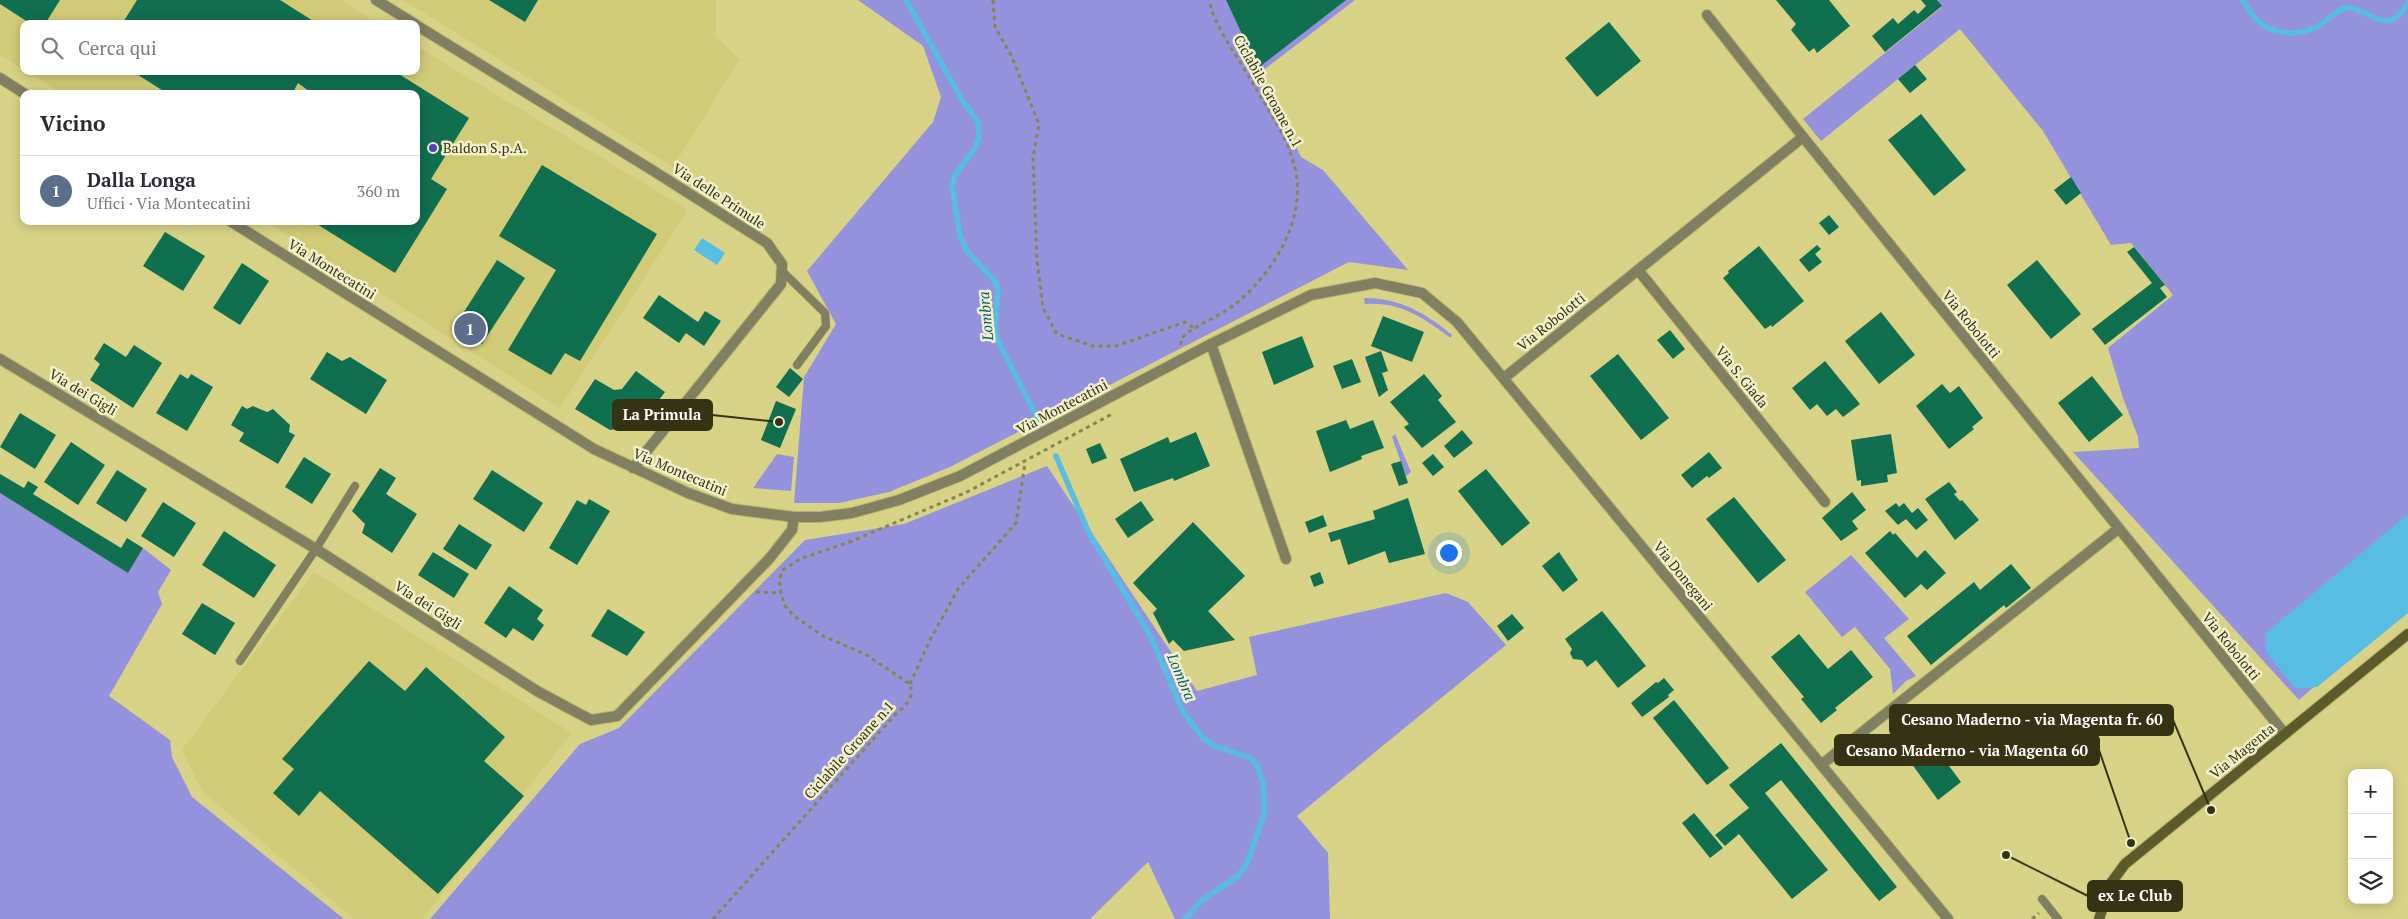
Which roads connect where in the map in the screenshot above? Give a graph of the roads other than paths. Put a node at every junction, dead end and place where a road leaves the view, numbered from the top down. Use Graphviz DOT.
graph roads {
  1 [pos="376,0"];
  2 [pos="1707,15"];
  3 [pos="409,20"];
  4 [pos="420,26"];
  5 [pos="0,78"];
  6 [pos="20,91"];
  7 [pos="1803,137"];
  8 [pos="236,225"];
  9 [pos="1638,270"];
  10 [pos="782,271"];
  11 [pos="1375,283"];
  12 [pos="1211,344"];
  13 [pos="0,359"];
  14 [pos="797,365"];
  15 [pos="1504,378"];
  16 [pos="633,468"];
  17 [pos="355,486"];
  18 [pos="1825,502"];
  19 [pos="794,517"];
  20 [pos="2118,529"];
  21 [pos="316,550"];
  22 [pos="1286,559"];
  23 [pos="2408,634"];
  24 [pos="240,661"];
  25 [pos="2284,734"];
  26 [pos="1821,765"];
  27 [pos="2042,899"];
  28 [pos="2106,899"];
  29 [pos="1948,919"];
  30 [pos="2058,919"];
  31 [pos="2099,919"];
  32 [pos="2106,919"];
  1 -- 3 [label="street, Via delle Primule"];
  2 -- 7 [label="street, Via Robolotti"];
  4 -- 10 [label="street, Via delle Primule"];
  5 -- 6 [label="street"];
  7 -- 9 [label="street, Via Robolotti"];
  7 -- 20 [label="street, Via Robolotti"];
  8 -- 16 [label="street, Via Montecatini"];
  9 -- 15 [label="street, Via Robolotti"];
  9 -- 18 [label="street, Via S. Giada"];
  10 -- 14 [label="lane"];
  10 -- 16 [label="street"];
  11 -- 12 [label="street, Via Montecatini"];
  11 -- 15 [label="street, Via Donegani"];
  12 -- 19 [label="street, Via Montecatini"];
  12 -- 22 [label="street"];
  13 -- 21 [label="street, Via dei Gigli"];
  15 -- 26 [label="street, Via Donegani"];
  16 -- 19 [label="street, Via Montecatini"];
  17 -- 21 [label="lane"];
  19 -- 21 [label="street, Via dei Gigli"];
  20 -- 25 [label="street, Via Robolotti"];
  20 -- 26 [label="street"];
  21 -- 24 [label="lane"];
  23 -- 25 [label="street, Via Magenta"];
  25 -- 28 [label="street, Via Magenta"];
  26 -- 29 [label="street, Via Donegani"];
  27 -- 30 [label="lane"];
  28 -- 31 [label="street, Via Magenta"];
  28 -- 32 [label="street, Via Magenta"];
}
